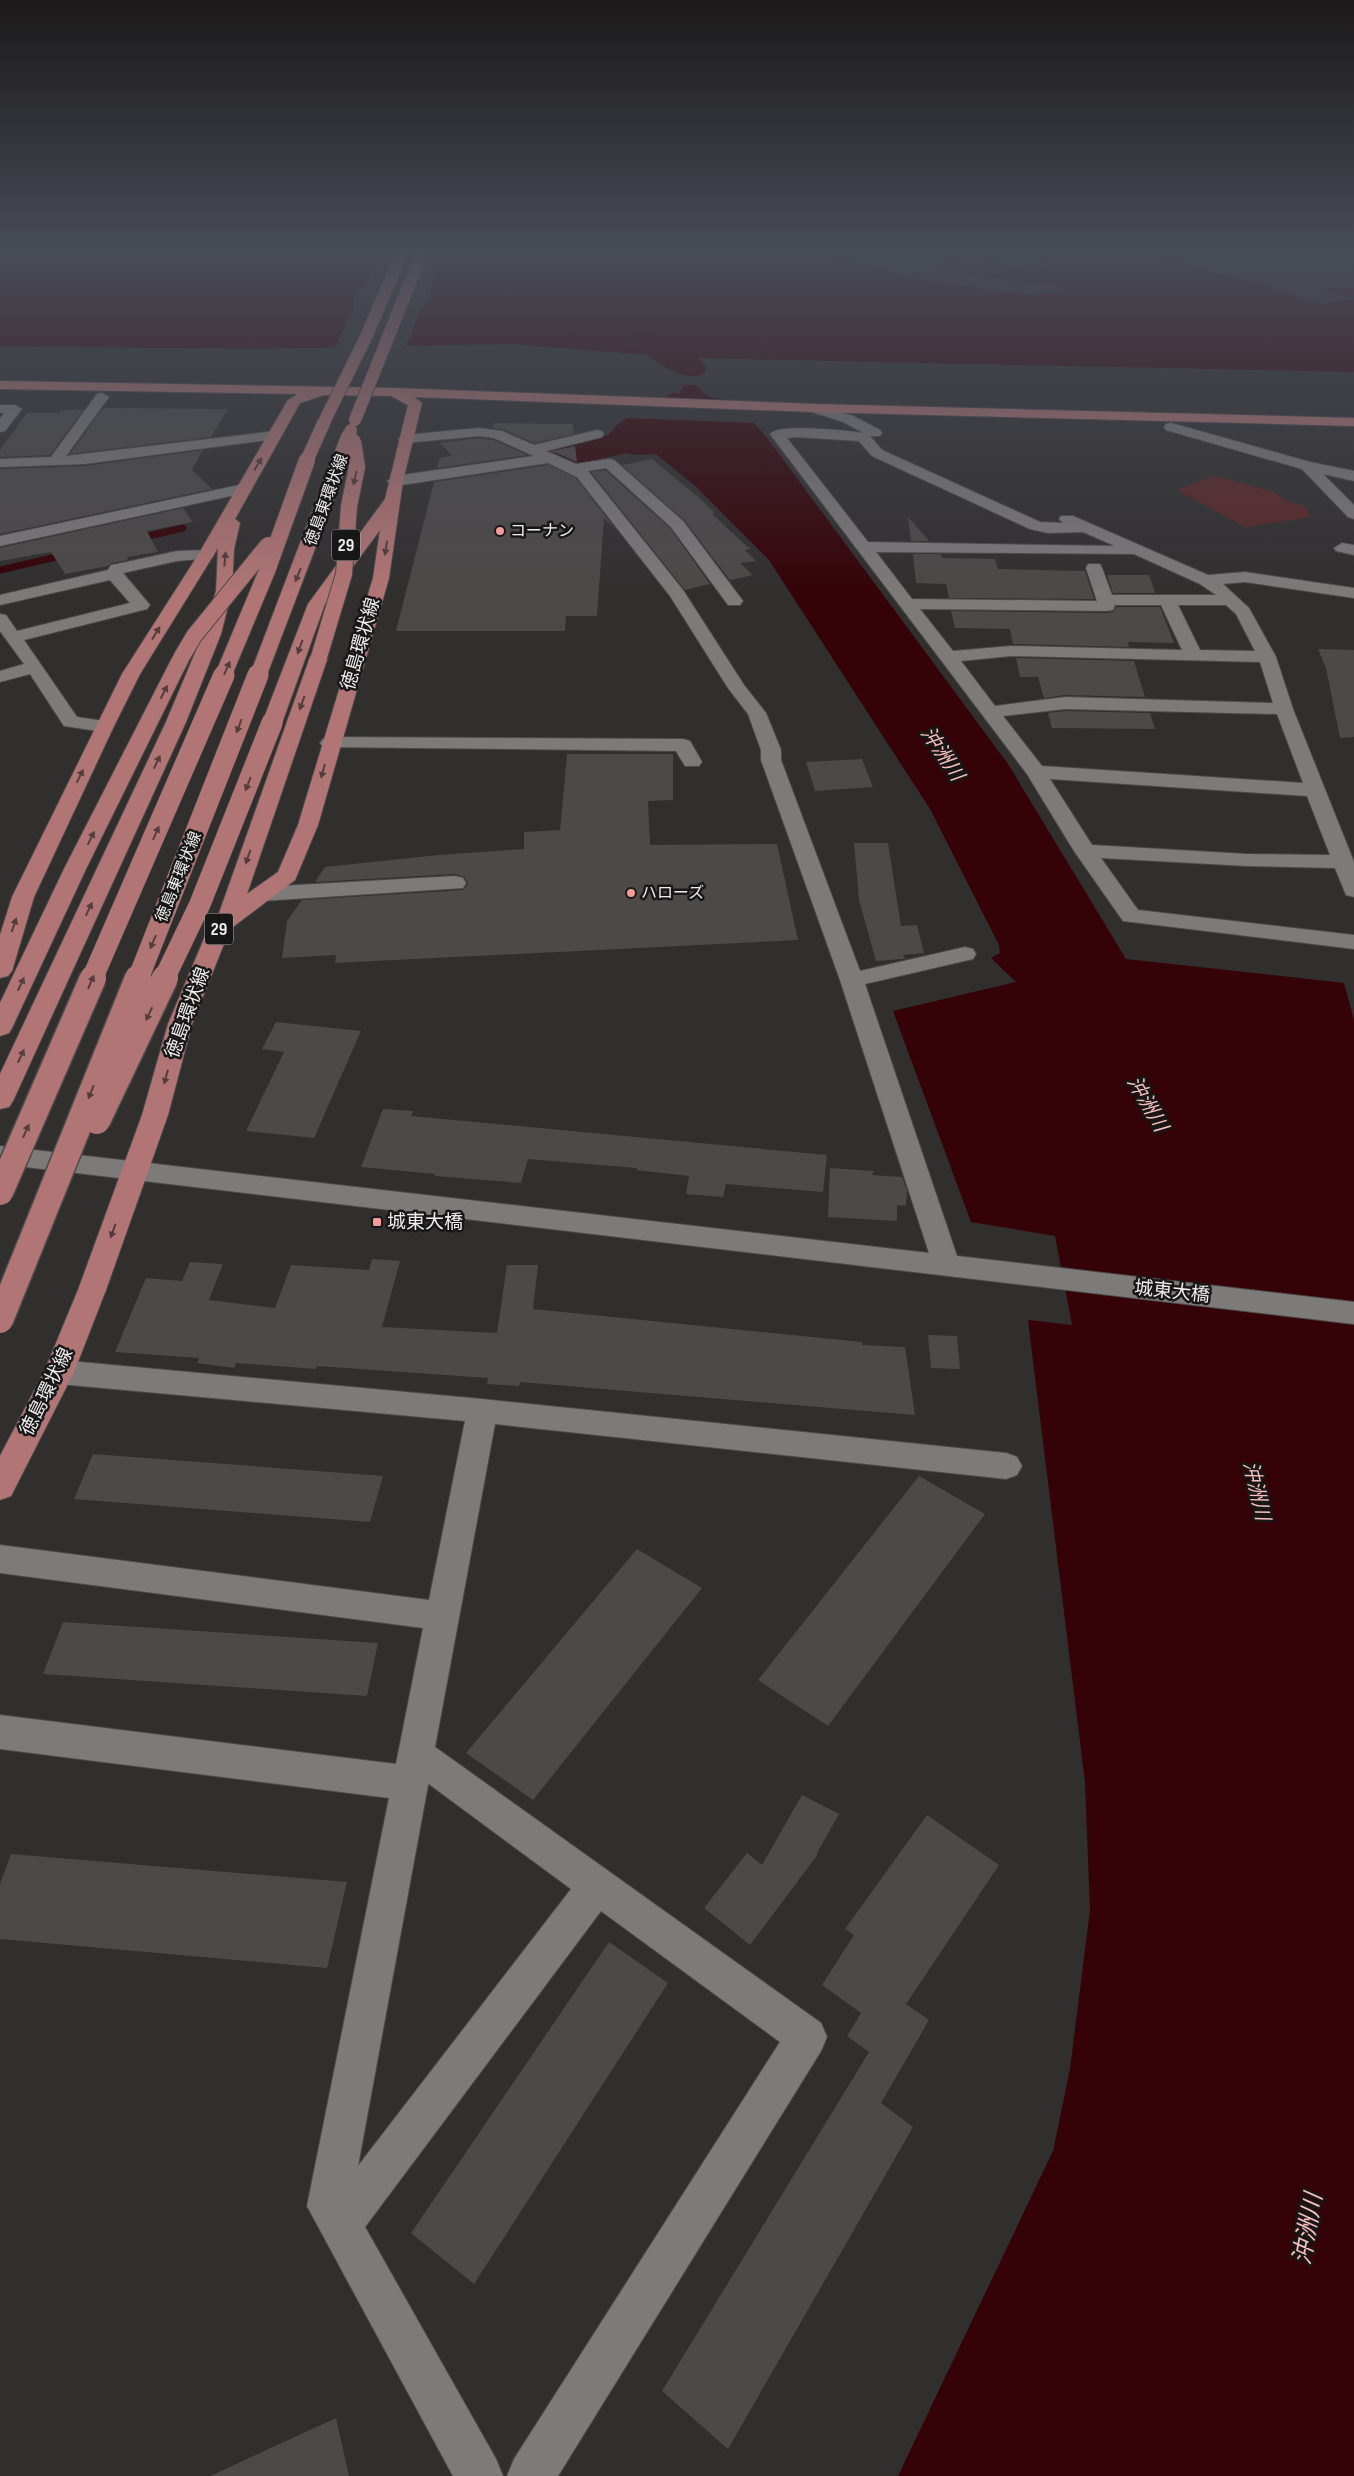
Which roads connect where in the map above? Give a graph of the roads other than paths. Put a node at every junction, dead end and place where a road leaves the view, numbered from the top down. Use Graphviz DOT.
graph roads {
  1 [pos="353,366"];
  2 [pos="377,366"];
  3 [pos="0,385"];
  4 [pos="321,391"];
  5 [pos="394,392"];
  6 [pos="0,396"];
  7 [pos="28,396"];
  8 [pos="102,397"];
  9 [pos="295,400"];
  10 [pos="415,403"];
  11 [pos="636,406"];
  12 [pos="814,408"];
  13 [pos="873,408"];
  14 [pos="0,409"];
  15 [pos="15,409"];
  16 [pos="769,410"];
  17 [pos="848,419"];
  18 [pos="1354,422"];
  19 [pos="353,425"];
  20 [pos="1171,427"];
  21 [pos="0,428"];
  22 [pos="1354,432"];
  23 [pos="597,434"];
  24 [pos="276,435"];
  25 [pos="405,439"];
  26 [pos="890,440"];
  27 [pos="532,450"];
  28 [pos="550,458"];
  29 [pos="308,460"];
  30 [pos="55,461"];
  31 [pos="0,463"];
  32 [pos="1307,466"];
  33 [pos="574,469"];
  34 [pos="1354,476"];
  35 [pos="395,483"];
  36 [pos="244,489"];
  37 [pos="1049,511"];
  38 [pos="1354,514"];
  39 [pos="1084,527"];
  40 [pos="0,541"];
  41 [pos="864,547"];
  42 [pos="1140,551"];
  43 [pos="206,555"];
  44 [pos="1094,568"];
  45 [pos="114,574"];
  46 [pos="1206,580"];
  47 [pos="1354,593"];
  48 [pos="0,600"];
  49 [pos="1167,600"];
  50 [pos="1232,600"];
  51 [pos="734,601"];
  52 [pos="1106,603"];
  53 [pos="908,604"];
  54 [pos="0,620"];
  55 [pos="13,637"];
  56 [pos="1193,655"];
  57 [pos="1267,656"];
  58 [pos="950,657"];
  59 [pos="35,667"];
  60 [pos="0,677"];
  61 [pos="1284,709"];
  62 [pos="990,712"];
  63 [pos="104,726"];
  64 [pos="330,744"];
  65 [pos="692,762"];
  66 [pos="1036,772"];
  67 [pos="1315,790"];
  68 [pos="1085,851"];
  69 [pos="1343,862"];
  70 [pos="455,883"];
  71 [pos="1354,890"];
  72 [pos="262,894"];
  73 [pos="228,918"];
  74 [pos="1354,942"];
  75 [pos="965,954"];
  76 [pos="0,971"];
  77 [pos="852,980"];
  78 [pos="0,1028"];
  79 [pos="0,1100"];
  80 [pos="0,1156"];
  81 [pos="136,1171"];
  82 [pos="0,1192"];
  83 [pos="947,1267"];
  84 [pos="1354,1313"];
  85 [pos="0,1319"];
  86 [pos="59,1372"];
  87 [pos="482,1411"];
  88 [pos="1006,1466"];
  89 [pos="0,1488"];
  90 [pos="0,1559"];
  91 [pos="442,1616"];
  92 [pos="0,1732"];
  93 [pos="413,1769"];
  94 [pos="597,1885"];
  95 [pos="340,2225"];
  96 [pos="480,2476"];
  97 [pos="531,2476"];
  1 -- 29 [label="main road, bridge"];
  2 -- 19 [label="main road, 29, bridge"];
  3 -- 4 [label="main road"];
  4 -- 5 [label="main road"];
  4 -- 9 [label="main road"];
  5 -- 10 [label="main road"];
  5 -- 11 [label="main road"];
  6 -- 7 [label="main road"];
  7 -- 8 [label="main road"];
  7 -- 15 [label="street"];
  8 -- 9 [label="main road"];
  8 -- 30 [label="street"];
  9 -- 10 [label="main road"];
  9 -- 24 [label="main road"];
  10 -- 11 [label="main road"];
  10 -- 25 [label="main road, 徳島環状線 / 29"];
  11 -- 16 [label="main road"];
  12 -- 13 [label="main road"];
  12 -- 16 [label="main road"];
  12 -- 17 [label="street"];
  13 -- 17 [label="street"];
  13 -- 18 [label="main road"];
  14 -- 15 [label="street"];
  15 -- 21 [label="street"];
  16 -- 17 [label="main road"];
  17 -- 20 [label="main road"];
  17 -- 26 [label="street"];
  19 -- 73 [label="main road, 29, one-way, bridge"];
  19 -- 85 [label="main road, 徳島東環状線 / 29, one-way, bridge"];
  20 -- 22 [label="main road"];
  20 -- 32 [label="street"];
  23 -- 27 [label="street"];
  24 -- 30 [label="street"];
  36 -- 24 [label="main road, one-way"];
  25 -- 27 [label="street"];
  25 -- 35 [label="main road, 徳島環状線 / 29"];
  27 -- 28 [label="street"];
  28 -- 33 [label="street"];
  28 -- 35 [label="street"];
  78 -- 29 [label="main road, one-way, bridge"];
  82 -- 29 [label="main road, one-way, bridge"];
  30 -- 31 [label="street"];
  32 -- 34 [label="street"];
  32 -- 38 [label="street"];
  33 -- 51 [label="street"];
  33 -- 77 [label="street"];
  35 -- 64 [label="main road, 徳島環状線 / 29, one-way"];
  35 -- 85 [label="main road, one-way, bridge"];
  36 -- 40 [label="street"];
  36 -- 43 [label="main road"];
  79 -- 36 [label="main road, one-way"];
  37 -- 39 [label="street"];
  39 -- 41 [label="street"];
  39 -- 42 [label="street"];
  41 -- 42 [label="street"];
  41 -- 53 [label="street"];
  42 -- 46 [label="street"];
  43 -- 45 [label="street"];
  63 -- 43 [label="main road, one-way"];
  44 -- 52 [label="street"];
  45 -- 48 [label="street"];
  45 -- 55 [label="street"];
  46 -- 47 [label="street"];
  46 -- 50 [label="street"];
  49 -- 50 [label="street"];
  49 -- 52 [label="street"];
  49 -- 56 [label="street"];
  50 -- 57 [label="street"];
  52 -- 53 [label="street"];
  53 -- 58 [label="street"];
  54 -- 55 [label="street"];
  55 -- 59 [label="street"];
  56 -- 57 [label="street"];
  56 -- 58 [label="street"];
  57 -- 61 [label="street"];
  58 -- 62 [label="street"];
  59 -- 60 [label="street"];
  59 -- 63 [label="street"];
  61 -- 62 [label="street"];
  61 -- 67 [label="street"];
  62 -- 66 [label="street"];
  76 -- 63 [label="main road, one-way"];
  64 -- 65 [label="street"];
  64 -- 72 [label="main road, 徳島環状線 / 29, one-way"];
  66 -- 67 [label="street"];
  66 -- 68 [label="street"];
  67 -- 69 [label="street"];
  68 -- 69 [label="street"];
  68 -- 74 [label="street"];
  69 -- 71 [label="street"];
  70 -- 72 [label="street"];
  72 -- 73 [label="main road, 徳島環状線 / 29"];
  73 -- 81 [label="main road, 徳島環状線 / 29, one-way"];
  75 -- 77 [label="street"];
  77 -- 83 [label="street"];
  80 -- 81 [label="street, 城東大橋"];
  81 -- 83 [label="street, 城東大橋"];
  81 -- 86 [label="main road, 徳島環状線 / 29, one-way"];
  83 -- 84 [label="street, 城東大橋"];
  86 -- 87 [label="street"];
  86 -- 89 [label="main road, 徳島環状線 / 29"];
  87 -- 88 [label="street"];
  87 -- 91 [label="street"];
  90 -- 91 [label="street"];
  91 -- 93 [label="street"];
  92 -- 93 [label="street"];
  93 -- 94 [label="street"];
  93 -- 95 [label="street"];
  94 -- 95 [label="street"];
  94 -- 97 [label="street"];
  95 -- 96 [label="street"];
}
